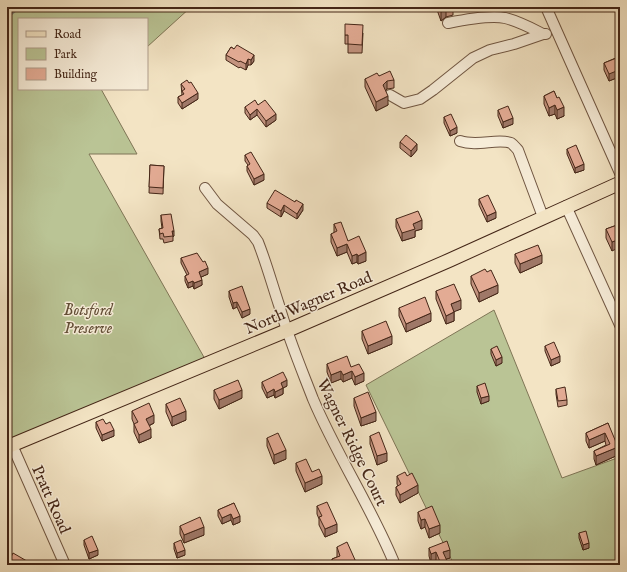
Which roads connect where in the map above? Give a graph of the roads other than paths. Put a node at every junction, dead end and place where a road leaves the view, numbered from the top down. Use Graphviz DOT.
graph roads {
  1 [pos="546,7"];
  2 [pos="448,23"];
  3 [pos="543,34"];
  4 [pos="558,34"];
  5 [pos="390,95"];
  6 [pos="460,141"];
  7 [pos="620,173"];
  8 [pos="620,183"];
  9 [pos="205,188"];
  10 [pos="566,206"];
  11 [pos="543,217"];
  12 [pos="620,325"];
  13 [pos="287,330"];
  14 [pos="9,446"];
  15 [pos="65,565"];
  16 [pos="395,565"];
  1 -- 4 [label="street"];
  2 -- 3 [label="street"];
  3 -- 4 [label="street"];
  3 -- 5 [label="street"];
  4 -- 7 [label="street"];
  6 -- 11 [label="street"];
  8 -- 10 [label="main road, North Wagner Road"];
  9 -- 13 [label="street, Wagner Ridge Court"];
  10 -- 11 [label="main road, North Wagner Road"];
  10 -- 12 [label="street"];
  11 -- 13 [label="main road, North Wagner Road"];
  13 -- 14 [label="main road, North Wagner Road"];
  13 -- 16 [label="street, Wagner Ridge Court"];
  14 -- 15 [label="street, Pratt Road"];
}
